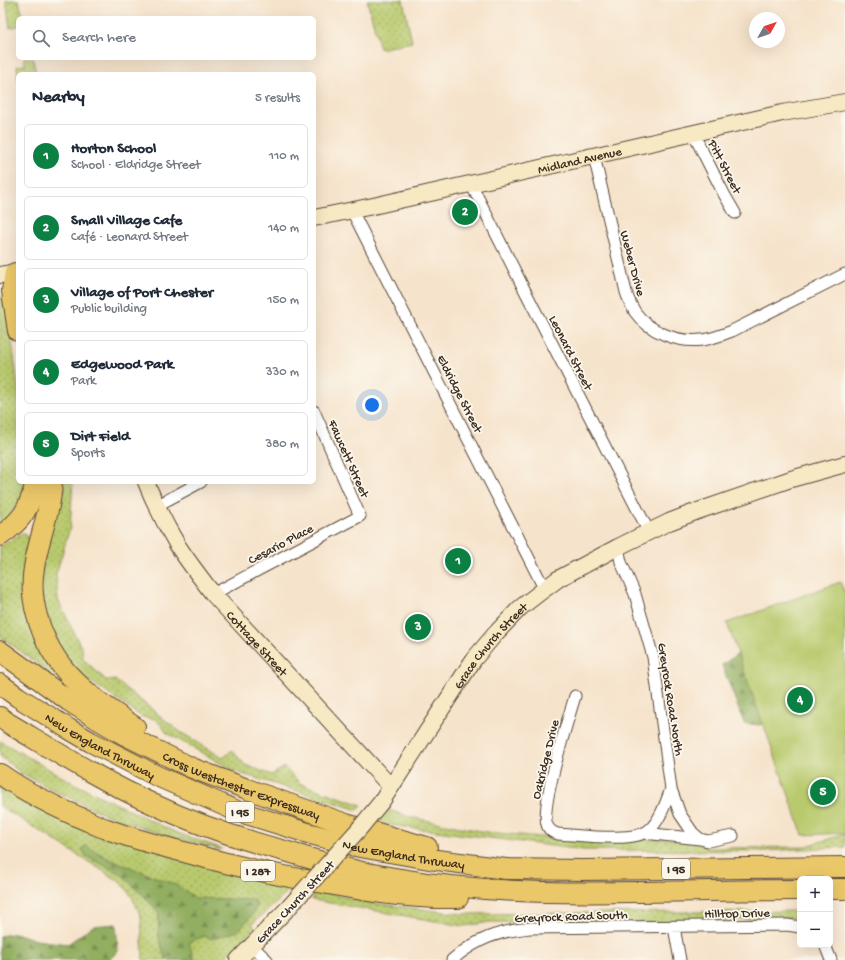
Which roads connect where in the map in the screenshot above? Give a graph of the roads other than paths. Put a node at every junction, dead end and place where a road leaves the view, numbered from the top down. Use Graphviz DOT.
graph roads {
  1 [pos="845,102"];
  2 [pos="693,132"];
  3 [pos="594,156"];
  4 [pos="471,184"];
  5 [pos="352,211"];
  6 [pos="734,213"];
  7 [pos="316,218"];
  8 [pos="845,274"];
  9 [pos="13,275"];
  10 [pos="16,318"];
  11 [pos="316,420"];
  12 [pos="845,464"];
  13 [pos="35,484"];
  14 [pos="52,484"];
  15 [pos="147,484"];
  16 [pos="197,484"];
  17 [pos="156,506"];
  18 [pos="360,516"];
  19 [pos="649,532"];
  20 [pos="0,536"];
  21 [pos="618,547"];
  22 [pos="544,588"];
  23 [pos="213,594"];
  24 [pos="0,652"];
  25 [pos="0,684"];
  26 [pos="575,696"];
  27 [pos="0,717"];
  28 [pos="0,733"];
  29 [pos="192,768"];
  30 [pos="0,774"];
  31 [pos="112,784"];
  32 [pos="391,787"];
  33 [pos="671,789"];
  34 [pos="644,833"];
  35 [pos="733,836"];
  36 [pos="700,839"];
  37 [pos="845,867"];
  38 [pos="506,868"];
  39 [pos="833,889"];
  40 [pos="845,889"];
  41 [pos="797,890"];
  42 [pos="533,892"];
  43 [pos="674,927"];
  44 [pos="797,927"];
  45 [pos="252,946"];
  46 [pos="826,948"];
  47 [pos="238,960"];
  48 [pos="267,960"];
  49 [pos="452,960"];
  50 [pos="680,960"];
  51 [pos="831,960"];
  1 -- 2 [label="street, Midland Avenue"];
  2 -- 3 [label="street, Midland Avenue"];
  2 -- 6 [label="street, Pitt Street"];
  3 -- 4 [label="street, Midland Avenue"];
  3 -- 8 [label="street, Weber Drive"];
  4 -- 5 [label="street, Midland Avenue"];
  4 -- 19 [label="street, Leonard Street"];
  5 -- 7 [label="street, Midland Avenue"];
  5 -- 22 [label="street, Eldridge Street"];
  9 -- 10 [label="highway"];
  11 -- 18 [label="street, Fawcett Street"];
  12 -- 19 [label="street, Grace Church Street"];
  13 -- 20 [label="highway"];
  14 -- 29 [label="highway"];
  15 -- 17 [label="street, Cottage Street"];
  16 -- 17 [label="street"];
  17 -- 23 [label="street, Cottage Street"];
  18 -- 23 [label="street, Cesario Place"];
  19 -- 21 [label="street, Grace Church Street"];
  21 -- 22 [label="street, Grace Church Street"];
  21 -- 33 [label="street, Greyrock Road North"];
  22 -- 32 [label="street, Grace Church Street"];
  23 -- 32 [label="street, Cottage Street"];
  24 -- 29 [label="highway, Cross Westchester Expressway"];
  25 -- 38 [label="highway, New England Thruway / I 95"];
  26 -- 34 [label="street, Oakridge Drive"];
  27 -- 31 [label="highway, New England Thruway / I 95"];
  28 -- 31 [label="highway"];
  29 -- 38 [label="highway, Cross Westchester Expressway"];
  30 -- 42 [label="highway, I 287"];
  31 -- 42 [label="highway, New England Thruway / I 95"];
  32 -- 45 [label="street, Grace Church Street, bridge"];
  33 -- 34 [label="street"];
  33 -- 36 [label="street, Greyrock Road North"];
  34 -- 36 [label="street, Oakridge Drive"];
  35 -- 36 [label="street, Oakridge Drive"];
  37 -- 38 [label="highway, New England Thruway / I 95"];
  39 -- 40 [label="highway"];
  41 -- 42 [label="highway, New England Thruway / I 95"];
  43 -- 44 [label="street, Hilltop Drive"];
  43 -- 49 [label="street, Greyrock Road South"];
  43 -- 50 [label="street"];
  45 -- 47 [label="street, Grace Church Street"];
  45 -- 48 [label="street"];
  46 -- 51 [label="street"];
}
